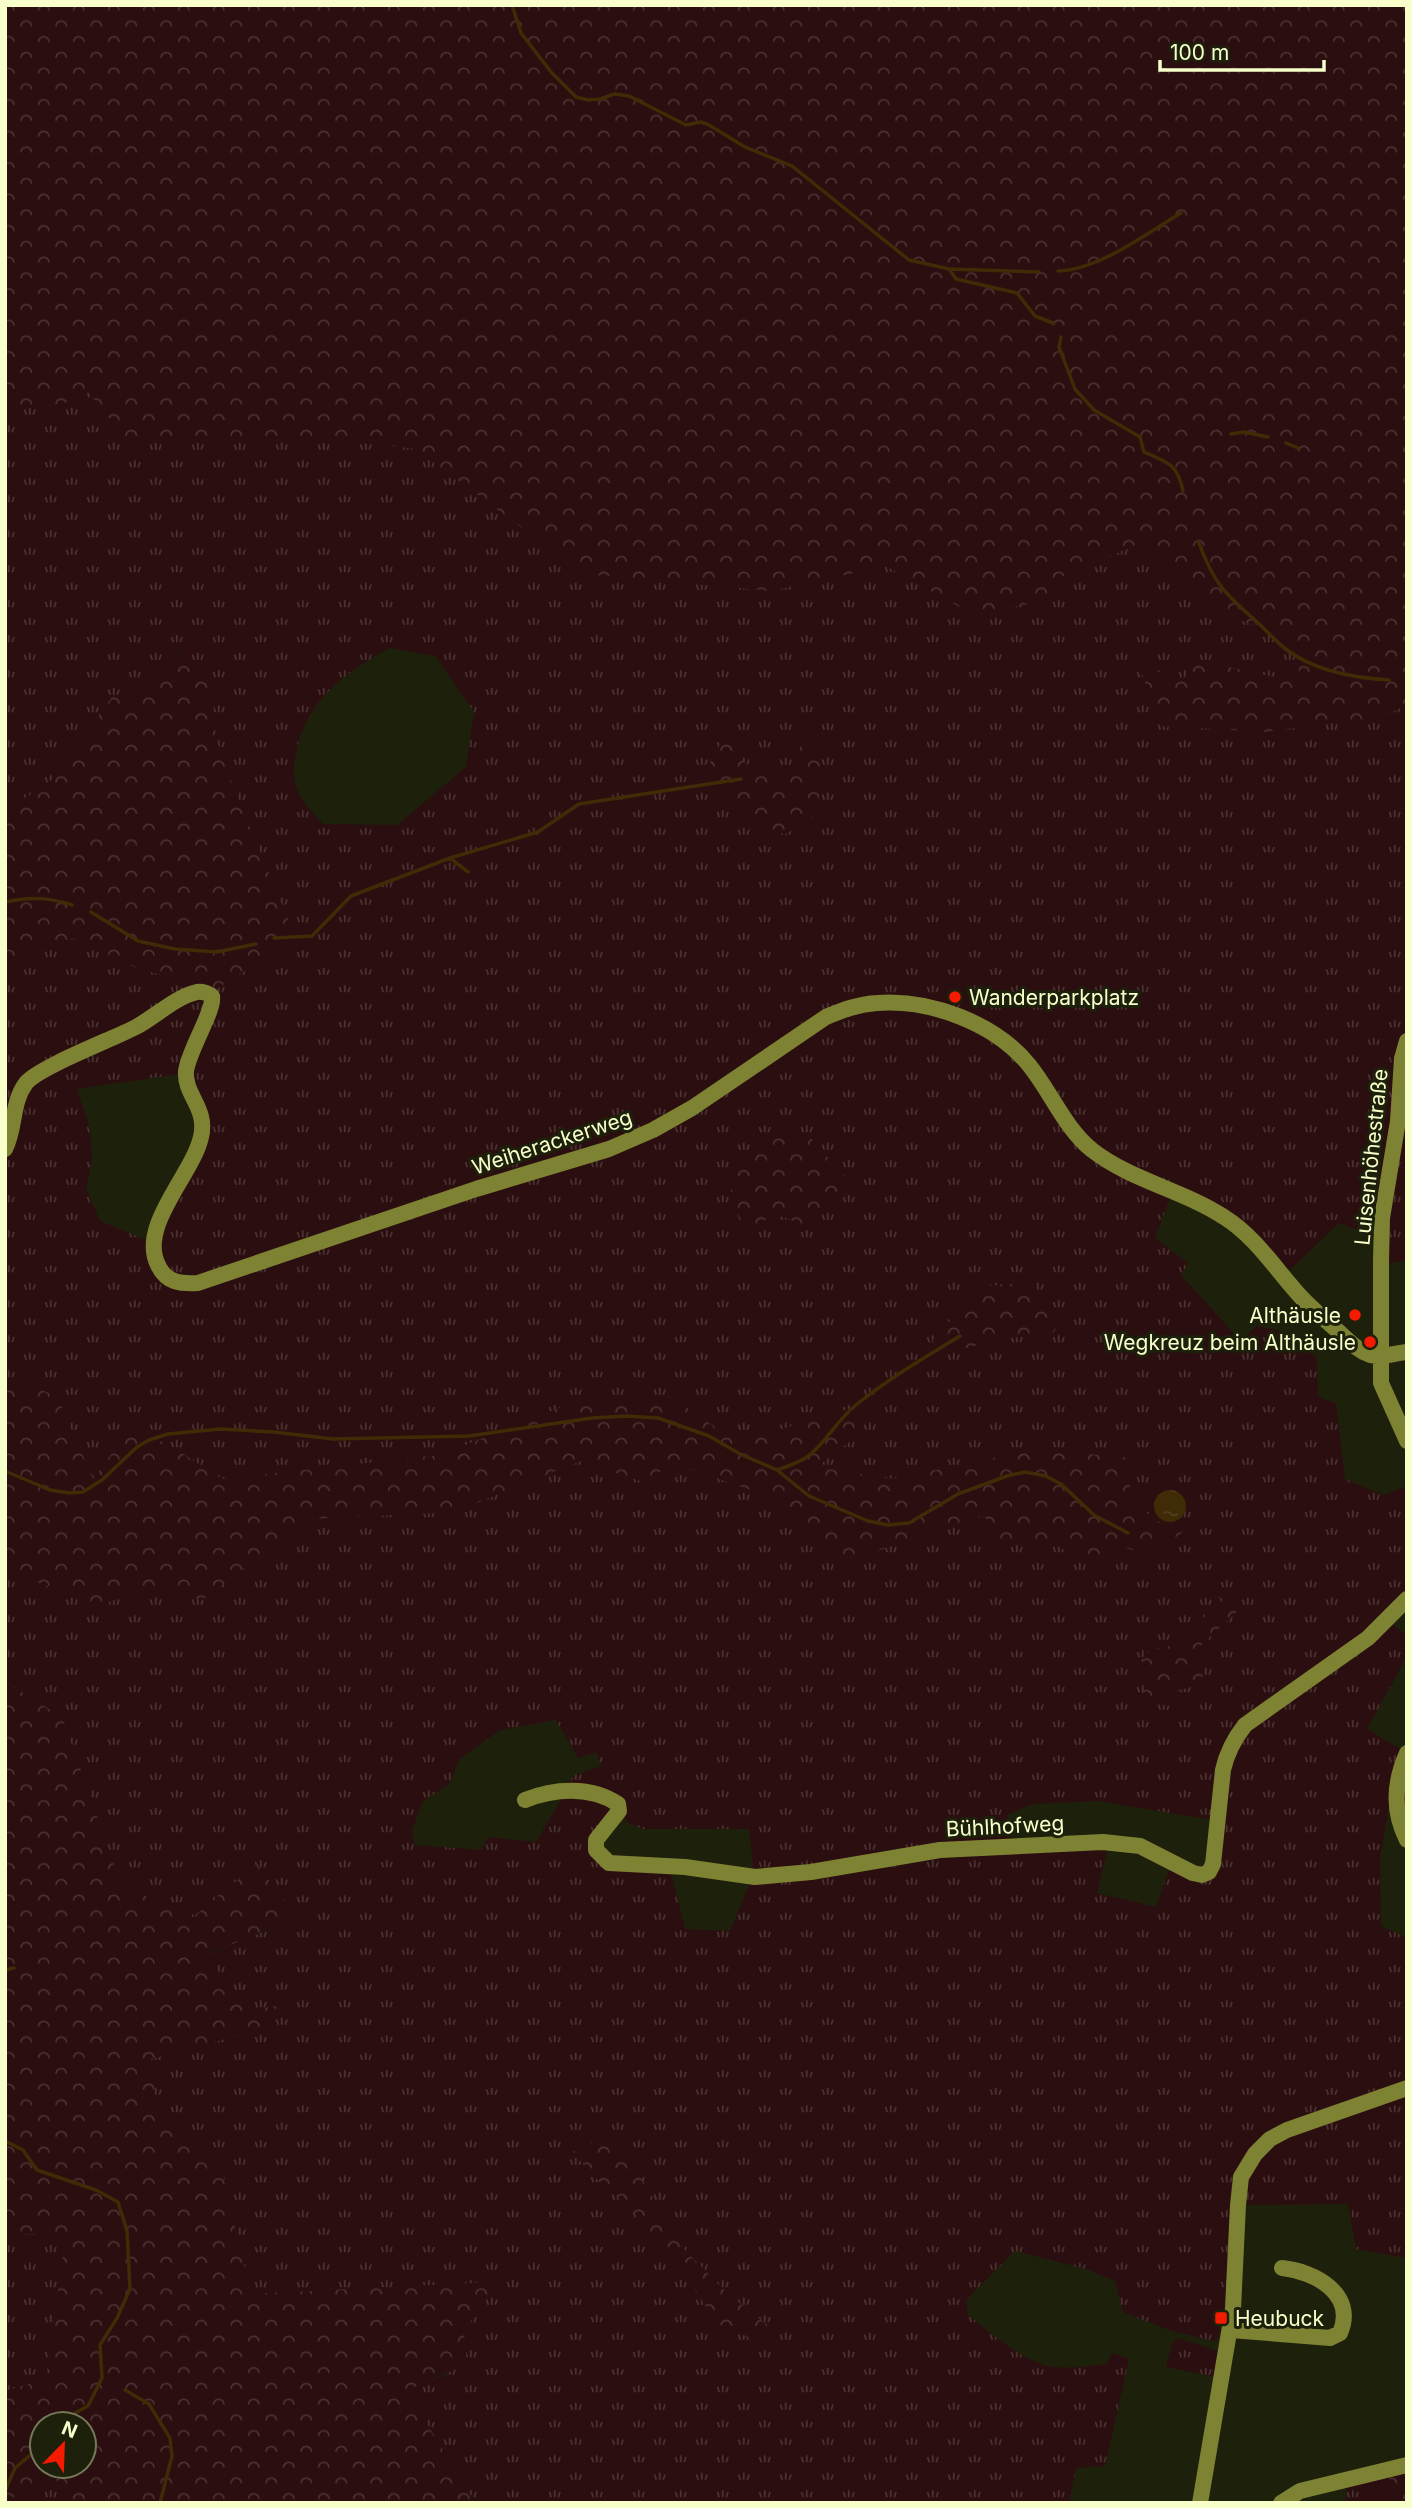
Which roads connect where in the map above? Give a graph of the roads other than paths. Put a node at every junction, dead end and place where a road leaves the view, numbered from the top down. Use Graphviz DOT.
graph roads {
  1 [pos="1407,1041"];
  2 [pos="5,1150"];
  3 [pos="1407,1352"];
  4 [pos="1382,1356"];
  5 [pos="1407,1441"];
  6 [pos="1407,1599"];
  7 [pos="1407,1753"];
  8 [pos="525,1800"];
  9 [pos="1407,1840"];
  10 [pos="1407,2088"];
  11 [pos="1282,2267"];
  12 [pos="1231,2330"];
  13 [pos="1407,2465"];
  14 [pos="1200,2503"];
  15 [pos="1281,2503"];
  1 -- 4 [label="street, Luisenhöhestraße"];
  2 -- 4 [label="street, Weiherackerweg"];
  3 -- 4 [label="street"];
  4 -- 5 [label="street, Luisenhöhestraße"];
  6 -- 8 [label="street, Bühlhofweg"];
  7 -- 9 [label="street"];
  10 -- 12 [label="street"];
  11 -- 12 [label="street"];
  12 -- 14 [label="street"];
  13 -- 15 [label="street"];
}
